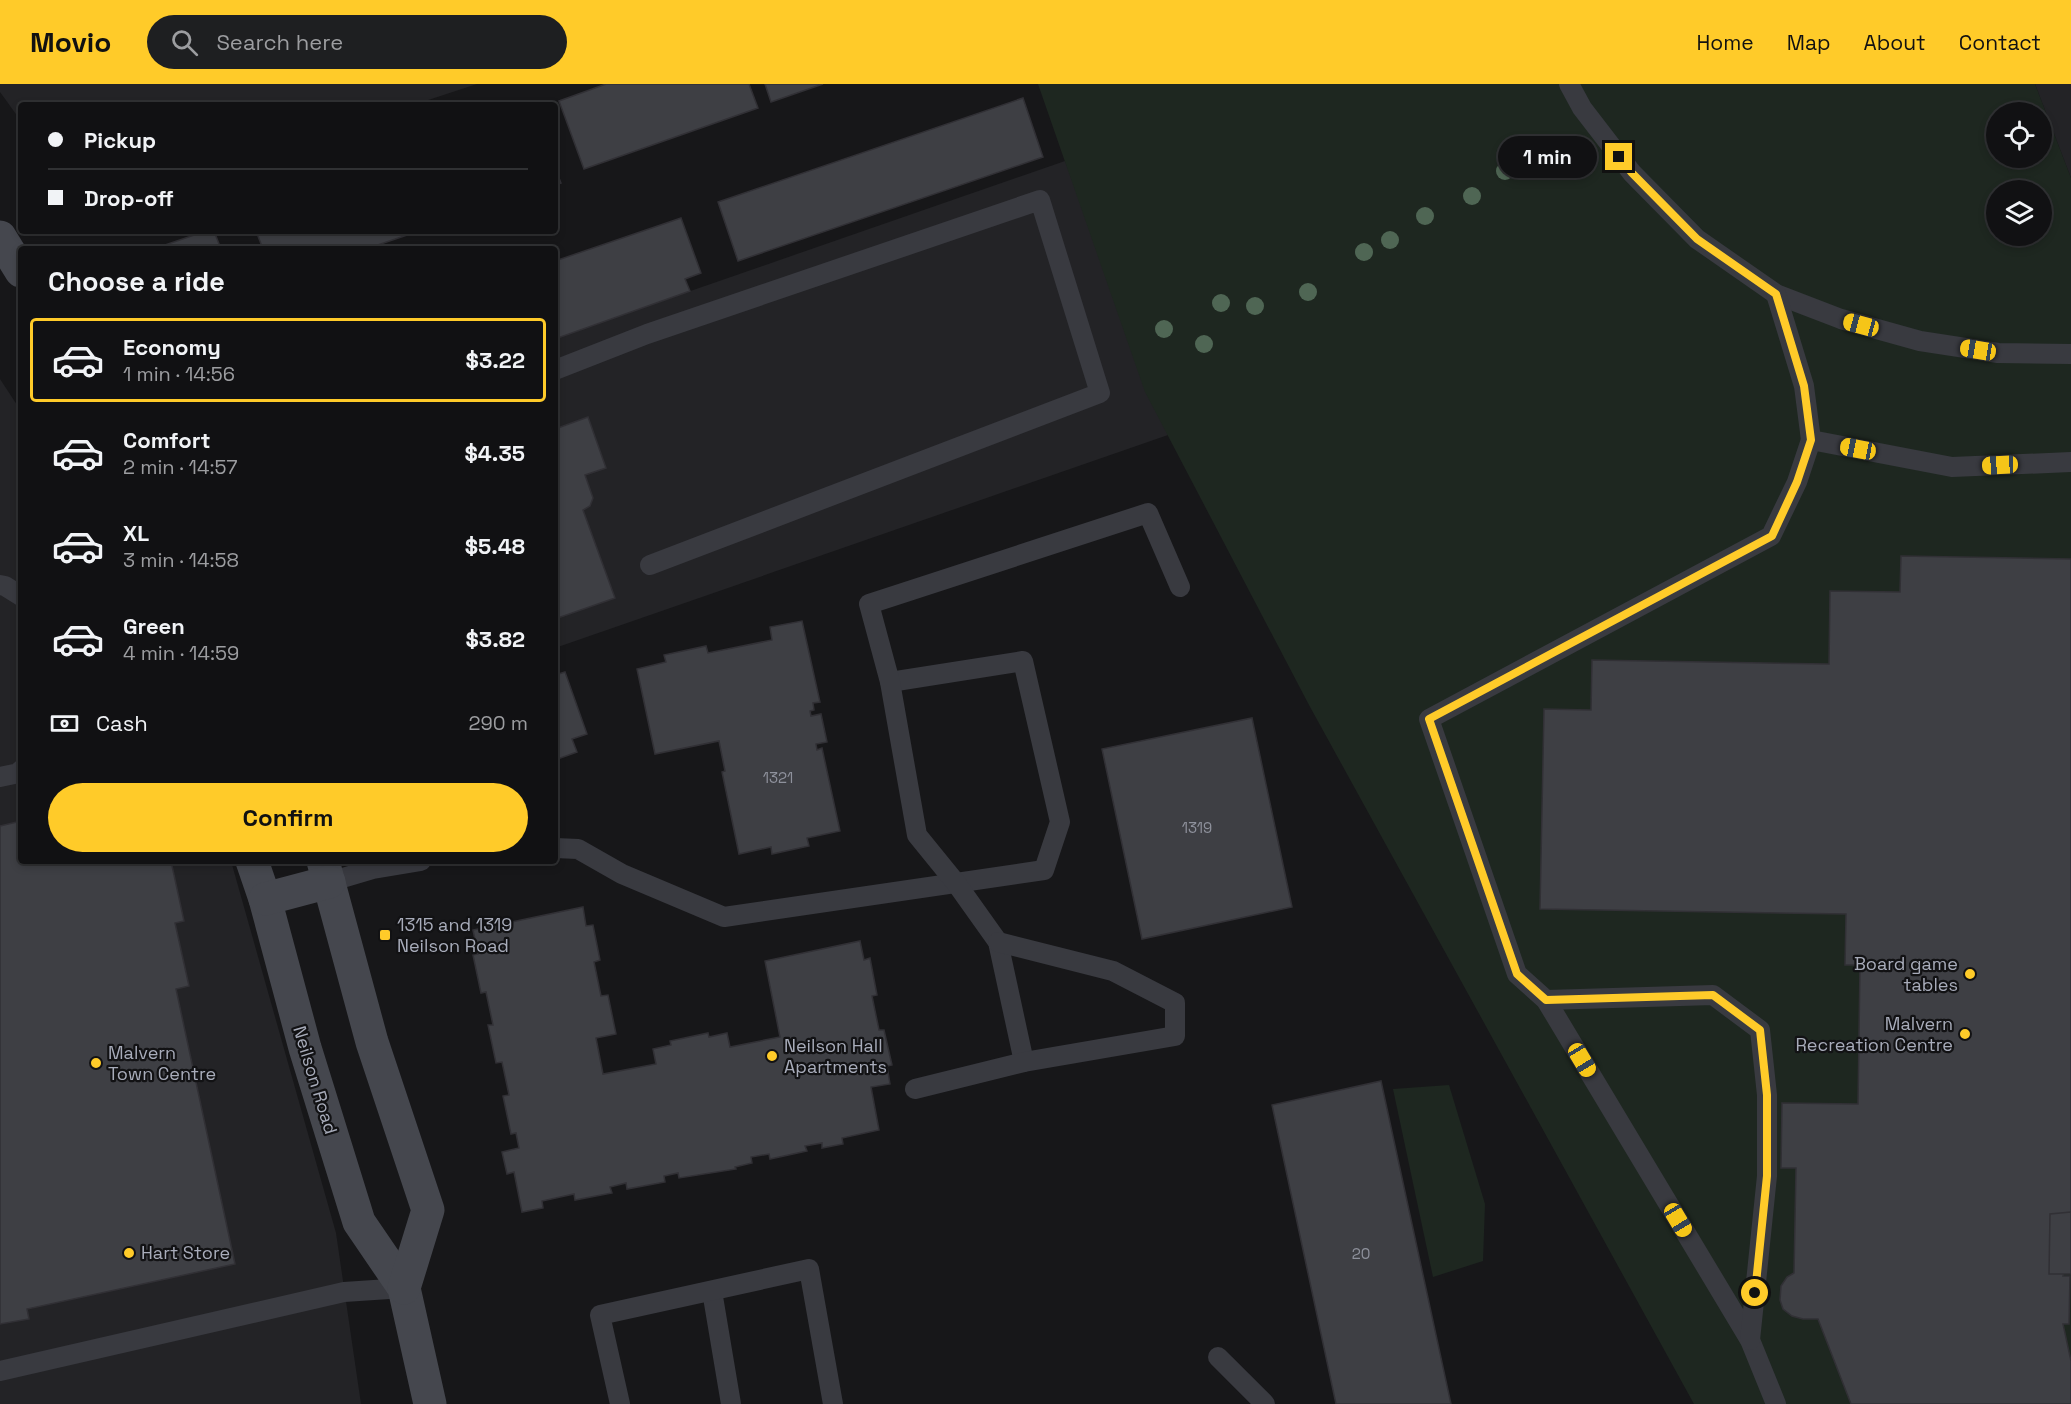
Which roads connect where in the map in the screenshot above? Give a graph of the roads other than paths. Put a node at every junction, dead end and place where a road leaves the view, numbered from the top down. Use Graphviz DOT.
graph roads {
  1 [pos="1569,84"];
  2 [pos="0,237"];
  3 [pos="18,266"];
  4 [pos="1776,294"];
  5 [pos="2071,354"];
  6 [pos="558,369"];
  7 [pos="1811,440"];
  8 [pos="2071,462"];
  9 [pos="650,565"];
  10 [pos="0,585"];
  11 [pos="1180,588"];
  12 [pos="18,594"];
  13 [pos="890,682"];
  14 [pos="18,773"];
  15 [pos="0,777"];
  16 [pos="558,848"];
  17 [pos="253,864"];
  18 [pos="403,864"];
  19 [pos="326,871"];
  20 [pos="956,883"];
  21 [pos="265,900"];
  22 [pos="998,942"];
  23 [pos="1546,1000"];
  24 [pos="1024,1062"];
  25 [pos="915,1089"];
  26 [pos="404,1288"];
  27 [pos="712,1290"];
  28 [pos="1749,1340"];
  29 [pos="1218,1358"];
  30 [pos="0,1371"];
  31 [pos="430,1404"];
  32 [pos="620,1404"];
  33 [pos="731,1404"];
  34 [pos="833,1404"];
  35 [pos="1265,1404"];
  36 [pos="1776,1404"];
  1 -- 4 [label="lane"];
  2 -- 3 [label="main road"];
  4 -- 5 [label="lane"];
  4 -- 7 [label="lane"];
  6 -- 9 [label="lane"];
  7 -- 8 [label="lane"];
  7 -- 23 [label="lane"];
  10 -- 12 [label="lane"];
  11 -- 13 [label="lane"];
  13 -- 20 [label="lane"];
  13 -- 20 [label="lane"];
  14 -- 15 [label="lane"];
  16 -- 20 [label="lane"];
  17 -- 21 [label="main road, Neilson Road"];
  18 -- 19 [label="lane"];
  19 -- 21 [label="main road"];
  19 -- 26 [label="main road, Neilson Road"];
  20 -- 22 [label="lane"];
  21 -- 26 [label="main road, Neilson Road"];
  22 -- 24 [label="lane"];
  22 -- 24 [label="lane"];
  23 -- 28 [label="lane"];
  23 -- 28 [label="lane"];
  24 -- 25 [label="lane"];
  26 -- 30 [label="lane"];
  26 -- 31 [label="main road, Neilson Road"];
  27 -- 32 [label="lane"];
  27 -- 33 [label="lane"];
  27 -- 34 [label="lane"];
  28 -- 36 [label="lane"];
  29 -- 35 [label="lane"];
}
